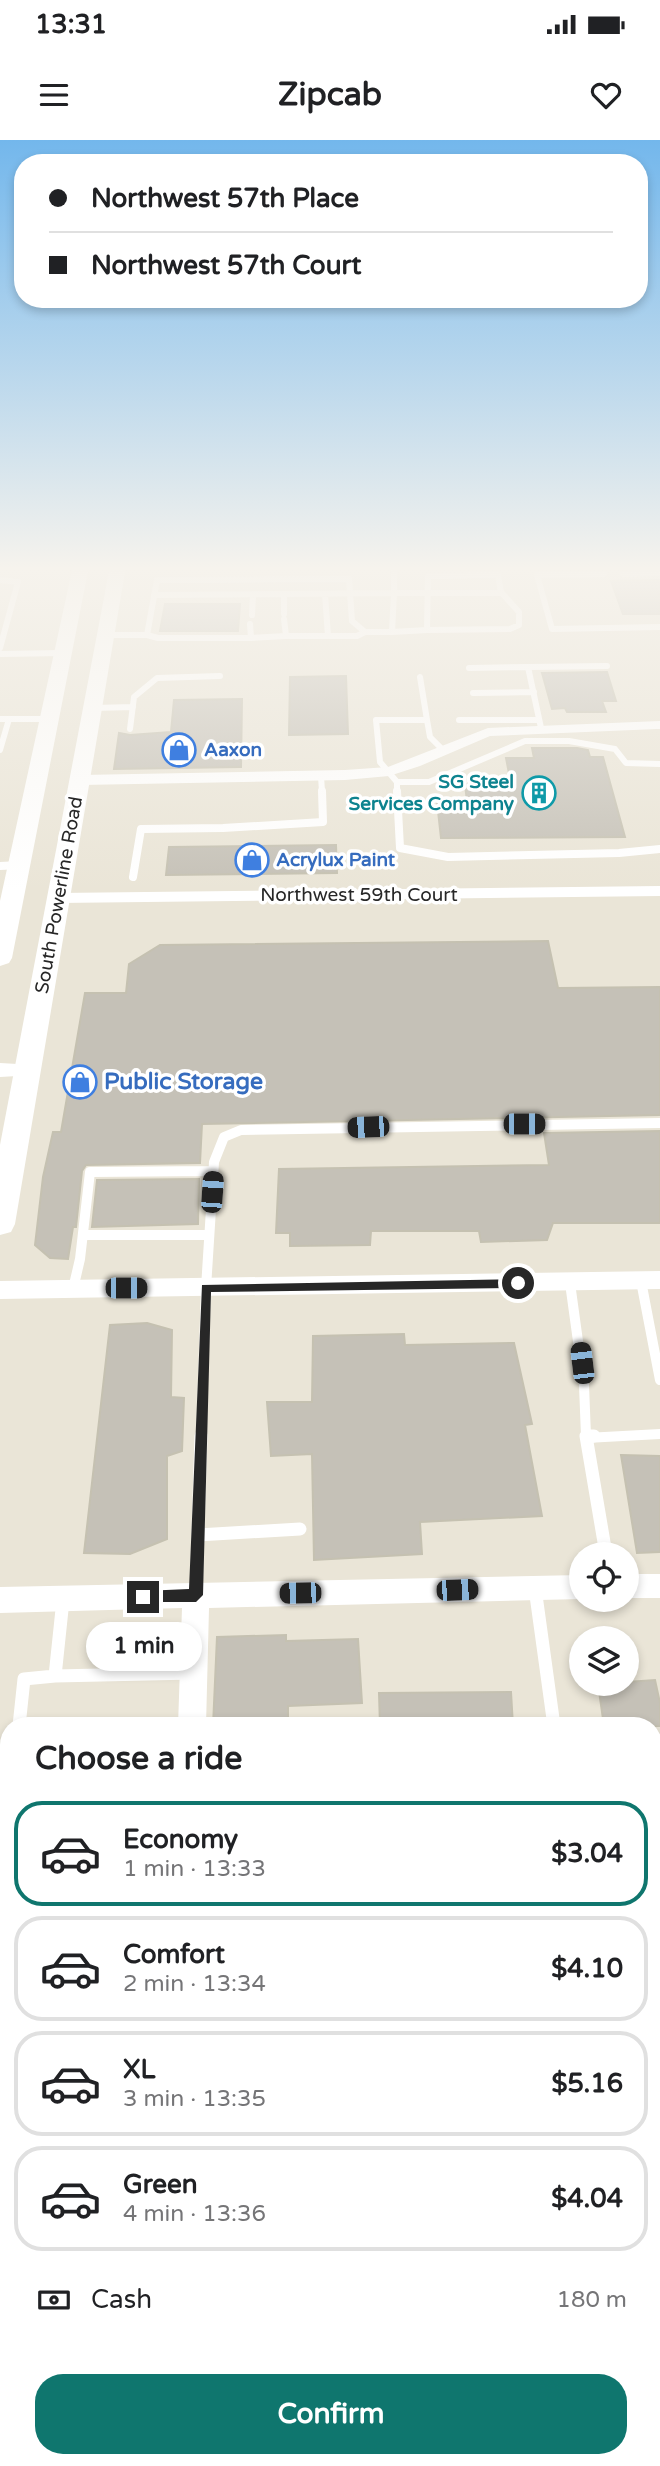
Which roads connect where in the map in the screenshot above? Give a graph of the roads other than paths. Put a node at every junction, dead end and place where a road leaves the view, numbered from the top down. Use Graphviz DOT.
graph roads {
  1 [pos="58,675"];
  2 [pos="100,675"];
  3 [pos="530,675"];
  4 [pos="220,676"];
  5 [pos="420,677"];
  6 [pos="534,692"];
  7 [pos="473,693"];
  8 [pos="133,707"];
  9 [pos="94,708"];
  10 [pos="0,719"];
  11 [pos="9,719"];
  12 [pos="51,719"];
  13 [pos="427,720"];
  14 [pos="459,720"];
  15 [pos="540,724"];
  16 [pos="657,724"];
  17 [pos="130,729"];
  18 [pos="87,749"];
  19 [pos="0,750"];
  20 [pos="443,750"];
  21 [pos="660,764"];
  22 [pos="321,776"];
  23 [pos="393,777"];
  24 [pos="81,780"];
  25 [pos="660,849"];
  26 [pos="12,869"];
  27 [pos="133,877"];
  28 [pos="660,891"];
  29 [pos="58,898"];
  30 [pos="6,910"];
  31 [pos="0,958"];
  32 [pos="14,1070"];
  33 [pos="660,1123"];
  34 [pos="213,1171"];
  35 [pos="0,1224"];
  36 [pos="83,1235"];
  37 [pos="209,1235"];
  38 [pos="651,1281"];
  39 [pos="570,1283"];
  40 [pos="206,1288"];
  41 [pos="73,1289"];
  42 [pos="0,1290"];
  43 [pos="660,1380"];
  44 [pos="660,1434"];
  45 [pos="586,1436"];
  46 [pos="300,1530"];
  47 [pos="198,1535"];
  48 [pos="604,1542"];
  49 [pos="639,1586"];
  50 [pos="660,1586"];
  51 [pos="569,1587"];
  52 [pos="535,1588"];
  53 [pos="196,1595"];
  54 [pos="0,1600"];
  55 [pos="63,1601"];
  56 [pos="194,1673"];
  57 [pos="55,1676"];
  58 [pos="20,1717"];
  59 [pos="192,1717"];
  60 [pos="553,1717"];
  1 -- 12 [label="main road, South Powerline Road"];
  2 -- 9 [label="main road, South Powerline Road"];
  3 -- 6 [label="lane"];
  4 -- 8 [label="lane"];
  5 -- 13 [label="lane"];
  6 -- 7 [label="lane"];
  6 -- 15 [label="lane"];
  8 -- 9 [label="lane"];
  8 -- 17 [label="lane"];
  9 -- 18 [label="main road, South Powerline Road"];
  10 -- 11 [label="lane"];
  11 -- 12 [label="lane"];
  11 -- 19 [label="lane"];
  12 -- 18 [label="main road"];
  12 -- 26 [label="main road, South Powerline Road"];
  13 -- 20 [label="lane"];
  13 -- 23 [label="lane"];
  14 -- 15 [label="lane"];
  15 -- 16 [label="street"];
  15 -- 20 [label="street"];
  18 -- 24 [label="main road, South Powerline Road"];
  20 -- 23 [label="street"];
  21 -- 23 [label="lane"];
  22 -- 23 [label="street"];
  22 -- 24 [label="street"];
  22 -- 27 [label="lane"];
  23 -- 25 [label="lane"];
  24 -- 29 [label="main road, South Powerline Road"];
  26 -- 29 [label="main road"];
  26 -- 30 [label="main road, South Powerline Road"];
  28 -- 29 [label="street, Northwest 59th Court"];
  29 -- 30 [label="main road"];
  29 -- 32 [label="main road, South Powerline Road"];
  30 -- 31 [label="main road, South Powerline Road"];
  32 -- 35 [label="main road, South Powerline Road"];
  33 -- 34 [label="lane"];
  34 -- 36 [label="lane"];
  34 -- 37 [label="lane"];
  36 -- 37 [label="lane"];
  36 -- 41 [label="lane"];
  37 -- 40 [label="lane"];
  38 -- 39 [label="street"];
  38 -- 43 [label="lane"];
  39 -- 40 [label="street"];
  39 -- 45 [label="lane"];
  40 -- 41 [label="street"];
  40 -- 47 [label="lane"];
  41 -- 42 [label="street"];
  44 -- 45 [label="lane"];
  45 -- 48 [label="lane"];
  46 -- 47 [label="lane"];
  47 -- 53 [label="lane"];
  49 -- 50 [label="street"];
  51 -- 52 [label="street"];
  52 -- 53 [label="street"];
  52 -- 60 [label="lane"];
  53 -- 55 [label="street"];
  53 -- 56 [label="street"];
  54 -- 55 [label="street"];
  55 -- 57 [label="lane"];
  56 -- 57 [label="lane"];
  56 -- 59 [label="street"];
  57 -- 58 [label="lane"];
}
